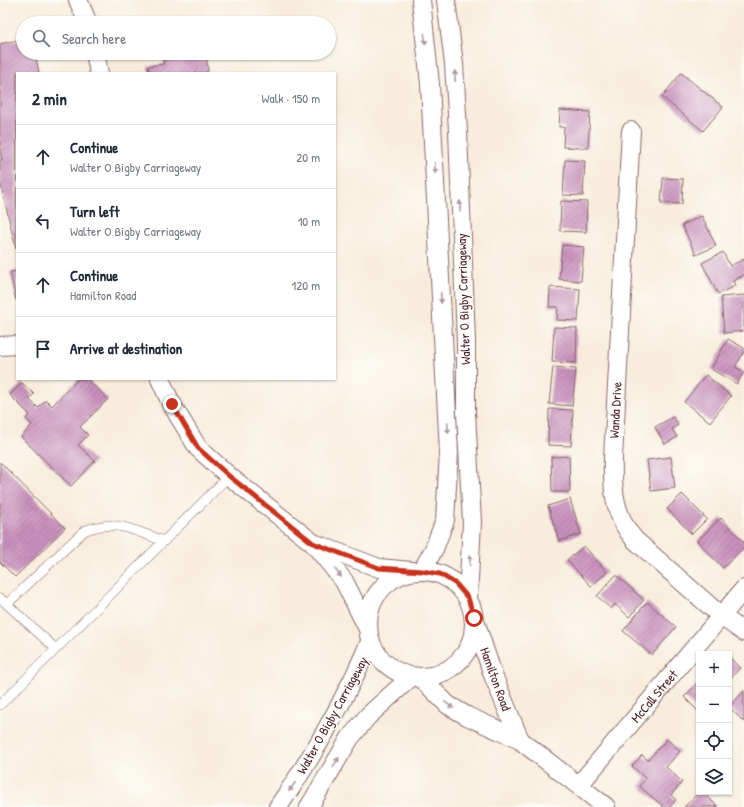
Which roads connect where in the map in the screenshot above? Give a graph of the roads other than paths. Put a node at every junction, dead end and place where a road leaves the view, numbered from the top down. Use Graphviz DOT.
graph roads {
  1 [pos="78,0"];
  2 [pos="421,0"];
  3 [pos="446,0"];
  4 [pos="85,16"];
  5 [pos="96,60"];
  6 [pos="99,72"];
  7 [pos="631,131"];
  8 [pos="16,345"];
  9 [pos="0,346"];
  10 [pos="160,380"];
  11 [pos="229,476"];
  12 [pos="164,541"];
  13 [pos="313,543"];
  14 [pos="418,571"];
  15 [pos="744,589"];
  16 [pos="0,598"];
  17 [pos="468,598"];
  18 [pos="7,604"];
  19 [pos="721,616"];
  20 [pos="474,618"];
  21 [pos="744,632"];
  22 [pos="369,635"];
  23 [pos="56,649"];
  24 [pos="416,677"];
  25 [pos="0,705"];
  26 [pos="520,740"];
  27 [pos="579,785"];
  28 [pos="278,807"];
  29 [pos="309,807"];
  30 [pos="606,807"];
  1 -- 4 [label="street"];
  2 -- 14 [label="street, Walter O Bigby Carriageway, one-way"];
  17 -- 3 [label="street, Walter O Bigby Carriageway, one-way"];
  5 -- 6 [label="street"];
  7 -- 19 [label="street, Wanda Drive"];
  8 -- 9 [label="street"];
  10 -- 11 [label="street"];
  11 -- 12 [label="lane"];
  11 -- 13 [label="street"];
  12 -- 18 [label="lane"];
  12 -- 23 [label="lane"];
  13 -- 14 [label="street"];
  13 -- 22 [label="street, one-way"];
  14 -- 17 [label="street, Walter O Bigby Carriageway"];
  14 -- 22 [label="street, Walter O Bigby Carriageway"];
  15 -- 19 [label="street, McCall Street"];
  16 -- 18 [label="lane"];
  17 -- 20 [label="street, Walter O Bigby Carriageway"];
  18 -- 23 [label="lane"];
  19 -- 21 [label="street, Wanda Drive"];
  19 -- 27 [label="street, McCall Street"];
  20 -- 24 [label="street, Walter O Bigby Carriageway"];
  20 -- 26 [label="street, Hamilton Road"];
  22 -- 24 [label="street, Walter O Bigby Carriageway"];
  22 -- 28 [label="street, Walter O Bigby Carriageway, one-way"];
  23 -- 25 [label="lane"];
  24 -- 26 [label="street, Hamilton Road, one-way"];
  29 -- 24 [label="street, Walter O Bigby Carriageway, one-way"];
  26 -- 27 [label="street, Hamilton Road"];
  27 -- 30 [label="street, Hamilton Road"];
}
